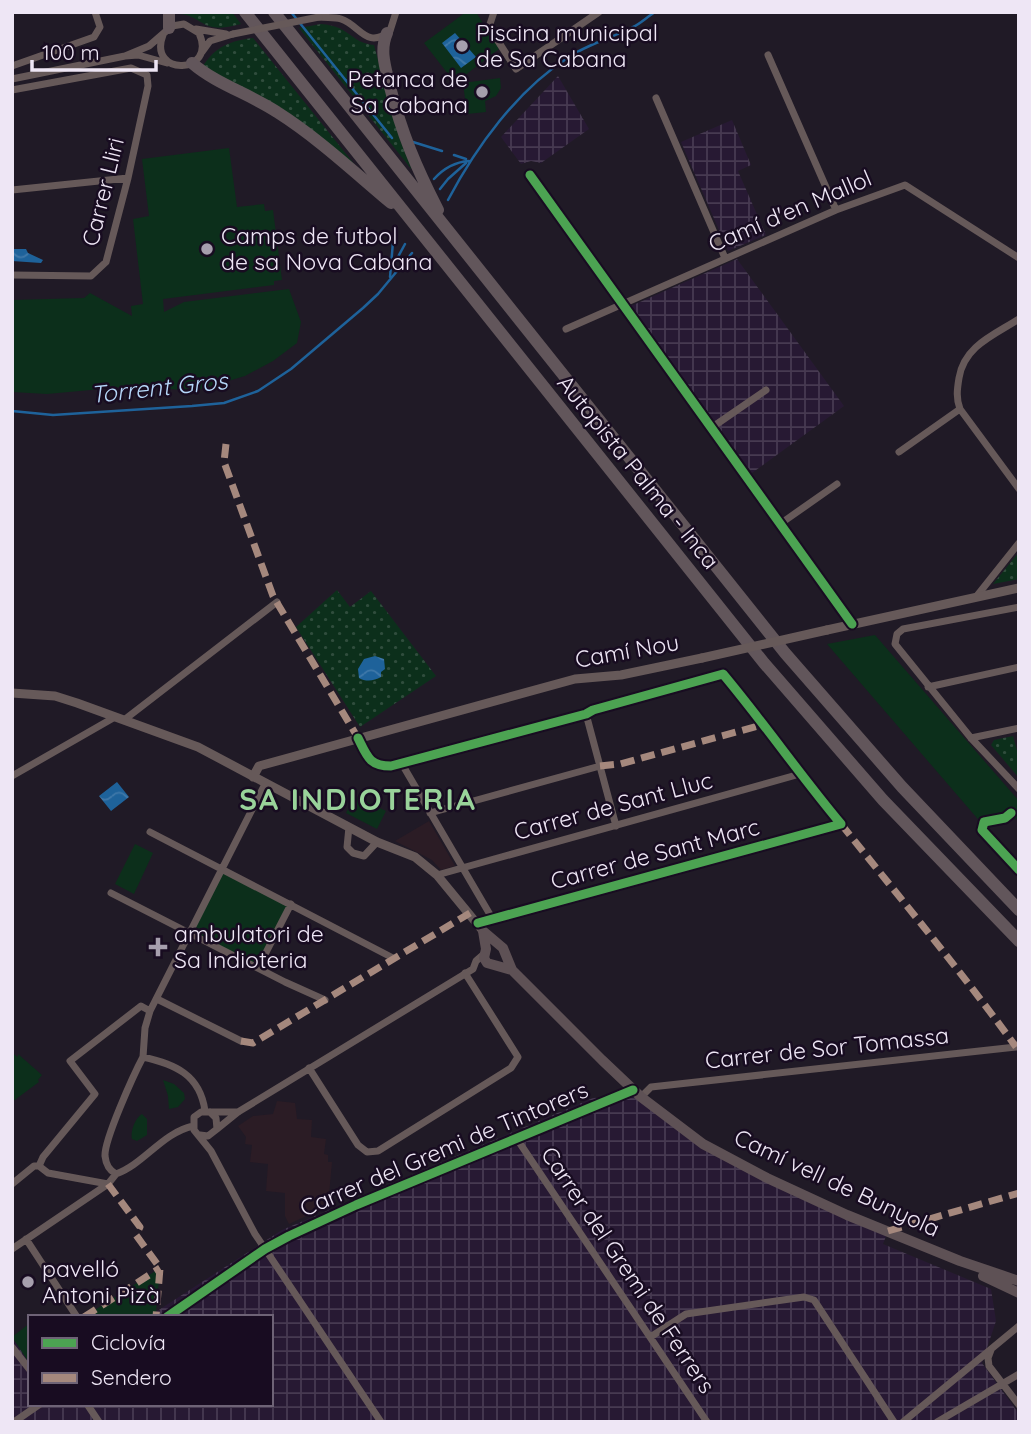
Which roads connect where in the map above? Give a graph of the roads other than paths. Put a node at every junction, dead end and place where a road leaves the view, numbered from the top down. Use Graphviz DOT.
graph roads {
  1 [pos="169,12"];
  2 [pos="245,12"];
  3 [pos="274,12"];
  4 [pos="329,12"];
  5 [pos="396,12"];
  6 [pos="401,12"];
  7 [pos="494,12"];
  8 [pos="599,12"];
  9 [pos="96,13"];
  10 [pos="351,13"];
  11 [pos="319,17"];
  12 [pos="391,27"];
  13 [pos="195,29"];
  14 [pos="355,29"];
  15 [pos="166,31"];
  16 [pos="233,34"];
  17 [pos="768,55"];
  18 [pos="125,56"];
  19 [pos="196,60"];
  20 [pos="174,65"];
  21 [pos="12,66"];
  22 [pos="12,79"];
  23 [pos="12,90"];
  24 [pos="656,98"];
  25 [pos="530,175"];
  26 [pos="128,178"];
  27 [pos="12,190"];
  28 [pos="836,210"];
  29 [pos="412,222"];
  30 [pos="451,235"];
  31 [pos="725,258"];
  32 [pos="1019,258"];
  33 [pos="12,275"];
  34 [pos="623,305"];
  35 [pos="1019,319"];
  36 [pos="566,329"];
  37 [pos="766,390"];
  38 [pos="960,410"];
  39 [pos="711,428"];
  40 [pos="899,452"];
  41 [pos="837,484"];
  42 [pos="1019,489"];
  43 [pos="780,524"];
  44 [pos="1019,542"];
  45 [pos="1019,588"];
  46 [pos="975,597"];
  47 [pos="277,602"];
  48 [pos="1019,607"];
  49 [pos="852,624"];
  50 [pos="1019,667"];
  51 [pos="928,687"];
  52 [pos="12,693"];
  53 [pos="586,714"];
  54 [pos="119,718"];
  55 [pos="1019,727"];
  56 [pos="358,738"];
  57 [pos="971,738"];
  58 [pos="402,764"];
  59 [pos="600,766"];
  60 [pos="800,775"];
  61 [pos="12,776"];
  62 [pos="253,778"];
  63 [pos="265,784"];
  64 [pos="1019,789"];
  65 [pos="430,814"];
  66 [pos="616,826"];
  67 [pos="349,827"];
  68 [pos="150,832"];
  69 [pos="377,842"];
  70 [pos="461,868"];
  71 [pos="222,869"];
  72 [pos="437,875"];
  73 [pos="111,893"];
  74 [pos="291,904"];
  75 [pos="1019,910"];
  76 [pos="492,918"];
  77 [pos="481,927"];
  78 [pos="190,933"];
  79 [pos="1019,941"];
  80 [pos="489,949"];
  81 [pos="393,958"];
  82 [pos="499,964"];
  83 [pos="258,968"];
  84 [pos="469,971"];
  85 [pos="157,999"];
  86 [pos="326,1000"];
  87 [pos="150,1011"];
  88 [pos="241,1041"];
  89 [pos="1019,1044"];
  90 [pos="143,1057"];
  91 [pos="309,1068"];
  92 [pos="637,1093"];
  93 [pos="206,1111"];
  94 [pos="238,1112"];
  95 [pos="193,1126"];
  96 [pos="216,1131"];
  97 [pos="199,1135"];
  98 [pos="517,1139"];
  99 [pos="211,1151"];
  100 [pos="39,1167"];
  101 [pos="116,1174"];
  102 [pos="12,1184"];
  103 [pos="108,1184"];
  104 [pos="26,1240"];
  105 [pos="12,1249"];
  106 [pos="265,1249"];
  107 [pos="960,1261"];
  108 [pos="1019,1282"];
  109 [pos="1019,1293"];
  110 [pos="76,1315"];
  111 [pos="170,1315"];
  112 [pos="1019,1326"];
  113 [pos="652,1336"];
  114 [pos="12,1347"];
  115 [pos="991,1350"];
  116 [pos="28,1367"];
  117 [pos="1019,1374"];
  118 [pos="1003,1383"];
  119 [pos="1019,1405"];
  120 [pos="37,1406"];
  121 [pos="88,1406"];
  122 [pos="14,1422"];
  123 [pos="99,1422"];
  124 [pos="381,1422"];
  125 [pos="707,1422"];
  126 [pos="894,1422"];
  127 [pos="903,1422"];
  128 [pos="937,1422"];
  1 -- 15 [label="highway"];
  2 -- 29 [label="highway, Autopista Palma - Inca"];
  3 -- 30 [label="highway, Autopista Palma - Inca"];
  4 -- 11 [label="street"];
  5 -- 12 [label="street"];
  6 -- 12 [label="street"];
  7 -- 8 [label="street"];
  9 -- 21 [label="street"];
  10 -- 14 [label="street"];
  11 -- 14 [label="street"];
  11 -- 16 [label="street, bridge"];
  12 -- 14 [label="street"];
  12 -- 30 [label="highway"];
  13 -- 15 [label="street"];
  13 -- 16 [label="street"];
  13 -- 19 [label="street"];
  15 -- 18 [label="street"];
  15 -- 20 [label="street"];
  16 -- 19 [label="street"];
  17 -- 28 [label="street"];
  18 -- 20 [label="street"];
  18 -- 22 [label="street"];
  19 -- 20 [label="street"];
  19 -- 29 [label="highway"];
  23 -- 26 [label="street, Carrer Lliri"];
  24 -- 31 [label="street"];
  25 -- 34 [label="street"];
  26 -- 27 [label="street"];
  26 -- 33 [label="street, Carrer Lliri"];
  28 -- 31 [label="street, Camí d'en Mallol"];
  28 -- 32 [label="street, Camí d'en Mallol"];
  29 -- 79 [label="highway, Autopista Palma - Inca"];
  30 -- 75 [label="highway, Autopista Palma - Inca"];
  31 -- 34 [label="street, Camí d'en Mallol"];
  34 -- 36 [label="street, Camí d'en Mallol"];
  34 -- 39 [label="street"];
  35 -- 38 [label="street"];
  37 -- 39 [label="street"];
  38 -- 40 [label="street"];
  38 -- 42 [label="street"];
  39 -- 43 [label="street"];
  41 -- 43 [label="street"];
  43 -- 49 [label="street"];
  44 -- 46 [label="street"];
  45 -- 46 [label="street, Camí Nou"];
  46 -- 49 [label="street, Camí Nou"];
  47 -- 54 [label="street"];
  48 -- 51 [label="street"];
  49 -- 56 [label="street, Camí Nou, bridge"];
  50 -- 51 [label="street"];
  51 -- 57 [label="street"];
  52 -- 54 [label="street"];
  53 -- 58 [label="street"];
  53 -- 59 [label="street"];
  53 -- 60 [label="street"];
  54 -- 61 [label="street"];
  54 -- 62 [label="street"];
  55 -- 57 [label="street"];
  56 -- 58 [label="street"];
  56 -- 62 [label="street, Camí Nou"];
  57 -- 64 [label="street"];
  58 -- 65 [label="street"];
  59 -- 65 [label="street"];
  59 -- 66 [label="street"];
  60 -- 66 [label="street, Carrer de Sant Lluc"];
  60 -- 76 [label="street, Carrer de Sant Marc"];
  62 -- 63 [label="street"];
  63 -- 67 [label="street"];
  63 -- 71 [label="street"];
  65 -- 70 [label="street"];
  66 -- 70 [label="street, Carrer de Sant Lluc"];
  67 -- 69 [label="street"];
  67 -- 69 [label="street"];
  68 -- 71 [label="street"];
  69 -- 72 [label="street"];
  70 -- 72 [label="street, Carrer de Sant Lluc"];
  70 -- 76 [label="street"];
  71 -- 74 [label="street"];
  71 -- 78 [label="street"];
  72 -- 77 [label="street"];
  73 -- 78 [label="street"];
  74 -- 81 [label="street"];
  74 -- 83 [label="street"];
  76 -- 77 [label="street, Carrer de Sant Marc"];
  77 -- 80 [label="main road"];
  78 -- 83 [label="street"];
  78 -- 85 [label="street"];
  80 -- 82 [label="main road"];
  80 -- 82 [label="main road"];
  80 -- 84 [label="street"];
  82 -- 84 [label="street"];
  82 -- 92 [label="main road, Camí vell de Bunyola"];
  83 -- 86 [label="street"];
  84 -- 91 [label="street"];
  84 -- 91 [label="street"];
  85 -- 87 [label="street"];
  85 -- 88 [label="street"];
  87 -- 90 [label="street"];
  87 -- 100 [label="street"];
  89 -- 92 [label="street, Carrer de Sor Tomassa"];
  90 -- 93 [label="street"];
  90 -- 101 [label="street"];
  91 -- 94 [label="street"];
  92 -- 98 [label="street, Carrer del Gremi de Tintorers"];
  92 -- 107 [label="main road, Camí vell de Bunyola"];
  93 -- 94 [label="street"];
  93 -- 95 [label="street"];
  93 -- 96 [label="street"];
  94 -- 96 [label="street"];
  95 -- 97 [label="street"];
  95 -- 101 [label="street"];
  96 -- 97 [label="street"];
  96 -- 99 [label="street"];
  97 -- 99 [label="street"];
  98 -- 106 [label="street, Carrer del Gremi de Tintorers"];
  98 -- 113 [label="street, Carrer del Gremi de Ferrers"];
  99 -- 106 [label="street"];
  100 -- 102 [label="street"];
  100 -- 103 [label="street"];
  101 -- 103 [label="street"];
  103 -- 104 [label="street"];
  104 -- 105 [label="street"];
  104 -- 110 [label="street"];
  106 -- 111 [label="street, Carrer del Gremi de Tintorers"];
  106 -- 124 [label="street"];
  107 -- 108 [label="main road"];
  107 -- 109 [label="main road"];
  112 -- 115 [label="street"];
  113 -- 125 [label="street, Carrer del Gremi de Ferrers"];
  113 -- 126 [label="street"];
  114 -- 116 [label="street"];
  115 -- 118 [label="street"];
  115 -- 127 [label="street"];
  117 -- 118 [label="street"];
  118 -- 119 [label="street"];
  118 -- 128 [label="street"];
  120 -- 122 [label="street"];
  121 -- 123 [label="street"];
}
